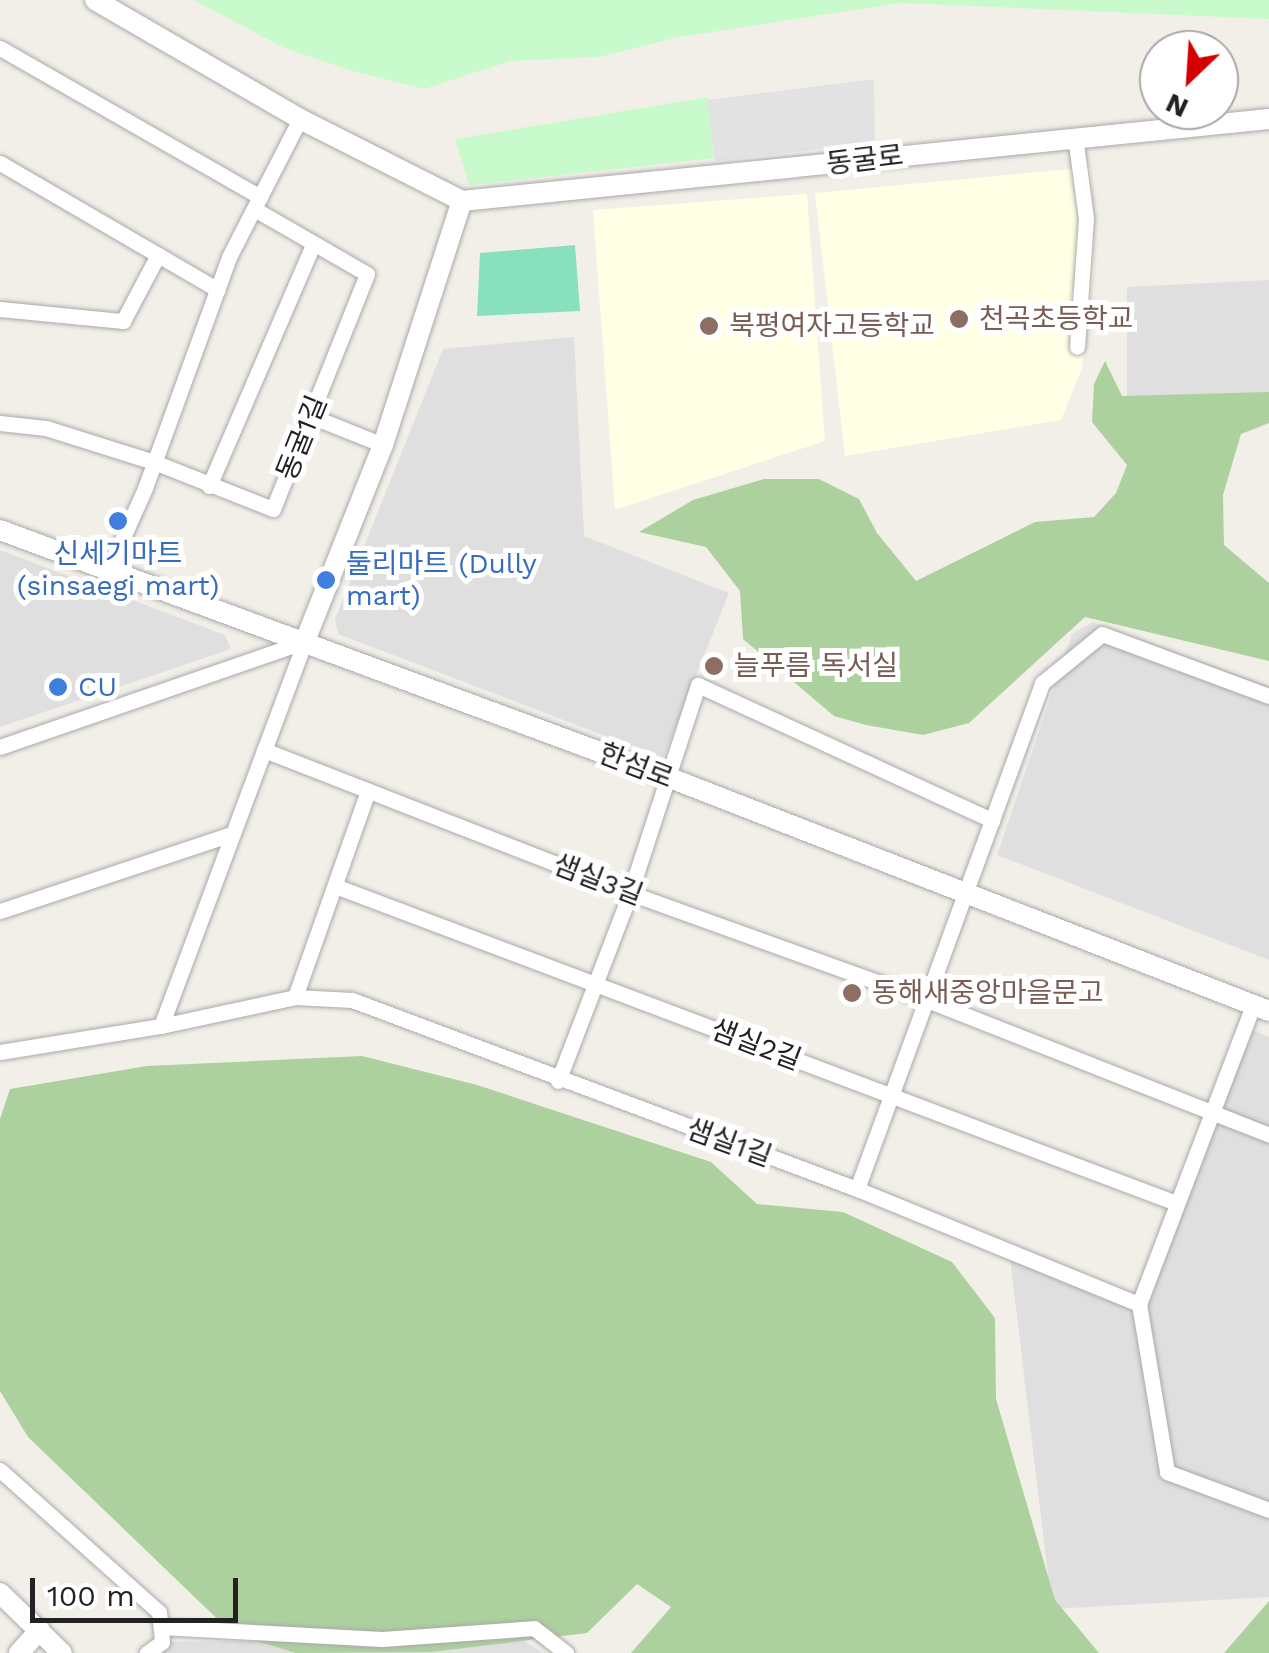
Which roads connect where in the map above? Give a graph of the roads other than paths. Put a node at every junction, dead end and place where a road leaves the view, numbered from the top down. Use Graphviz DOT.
graph roads {
  1 [pos="95,0"];
  2 [pos="0,48"];
  3 [pos="300,119"];
  4 [pos="1269,119"];
  5 [pos="1076,136"];
  6 [pos="0,163"];
  7 [pos="462,202"];
  8 [pos="258,203"];
  9 [pos="313,244"];
  10 [pos="158,255"];
  11 [pos="218,290"];
  12 [pos="0,309"];
  13 [pos="1076,347"];
  14 [pos="311,416"];
  15 [pos="0,423"];
  16 [pos="382,445"];
  17 [pos="154,462"];
  18 [pos="209,486"];
  19 [pos="0,530"];
  20 [pos="108,569"];
  21 [pos="304,642"];
  22 [pos="1269,696"];
  23 [pos="0,747"];
  24 [pos="264,750"];
  25 [pos="670,778"];
  26 [pos="368,791"];
  27 [pos="992,820"];
  28 [pos="232,834"];
  29 [pos="335,886"];
  30 [pos="965,892"];
  31 [pos="630,893"];
  32 [pos="0,911"];
  33 [pos="594,981"];
  34 [pos="295,997"];
  35 [pos="928,1000"];
  36 [pos="1261,1008"];
  37 [pos="161,1026"];
  38 [pos="0,1052"];
  39 [pos="558,1081"];
  40 [pos="891,1097"];
  41 [pos="1210,1111"];
  42 [pos="1269,1135"];
  43 [pos="857,1188"];
  44 [pos="1176,1203"];
  45 [pos="1139,1304"];
  46 [pos="0,1470"];
  47 [pos="1269,1510"];
  48 [pos="0,1593"];
  49 [pos="162,1627"];
  50 [pos="40,1630"];
  51 [pos="20,1653"];
  52 [pos="62,1653"];
  53 [pos="147,1653"];
  54 [pos="566,1653"];
  1 -- 3 [label="street"];
  2 -- 8 [label="street, 동굴1길"];
  3 -- 7 [label="street"];
  3 -- 8 [label="street"];
  4 -- 5 [label="street, 동굴로"];
  5 -- 7 [label="street, 동굴로"];
  5 -- 13 [label="street"];
  6 -- 10 [label="street"];
  7 -- 16 [label="street"];
  8 -- 9 [label="street, 동굴1길"];
  8 -- 11 [label="street"];
  9 -- 14 [label="street, 동굴1길"];
  9 -- 18 [label="street"];
  10 -- 11 [label="street"];
  10 -- 12 [label="street"];
  11 -- 17 [label="street"];
  14 -- 16 [label="street"];
  14 -- 18 [label="street, 동굴1길"];
  15 -- 17 [label="street, 동굴1길"];
  16 -- 21 [label="street"];
  17 -- 18 [label="street, 동굴1길"];
  17 -- 20 [label="street"];
  19 -- 20 [label="street, 한섬로"];
  20 -- 21 [label="street, 한섬로"];
  21 -- 23 [label="street"];
  21 -- 24 [label="street"];
  21 -- 25 [label="street, 한섬로"];
  22 -- 27 [label="street"];
  24 -- 26 [label="street, 샘실3길"];
  24 -- 28 [label="street"];
  25 -- 27 [label="street"];
  25 -- 30 [label="street, 한섬로"];
  25 -- 31 [label="street"];
  26 -- 29 [label="street"];
  26 -- 31 [label="street, 샘실3길"];
  27 -- 30 [label="street"];
  28 -- 32 [label="street"];
  28 -- 37 [label="street"];
  29 -- 33 [label="street, 샘실2길"];
  29 -- 34 [label="street"];
  30 -- 35 [label="street"];
  30 -- 36 [label="street, 한섬로"];
  31 -- 33 [label="street"];
  31 -- 35 [label="street, 샘실3길"];
  33 -- 39 [label="street"];
  33 -- 40 [label="street, 샘실2길"];
  34 -- 37 [label="street, 샘실1길"];
  34 -- 39 [label="street, 샘실1길"];
  35 -- 40 [label="street"];
  35 -- 41 [label="street, 샘실3길"];
  36 -- 41 [label="street"];
  37 -- 38 [label="street, 샘실1길"];
  39 -- 43 [label="street, 샘실1길"];
  40 -- 43 [label="street"];
  40 -- 44 [label="street, 샘실2길"];
  41 -- 42 [label="street, 샘실3길"];
  41 -- 44 [label="street"];
  43 -- 45 [label="street, 샘실1길"];
  44 -- 45 [label="street"];
  45 -- 47 [label="street"];
  46 -- 49 [label="street"];
  48 -- 50 [label="street"];
  49 -- 53 [label="street"];
  49 -- 54 [label="street"];
  50 -- 51 [label="street"];
  50 -- 52 [label="street"];
}
